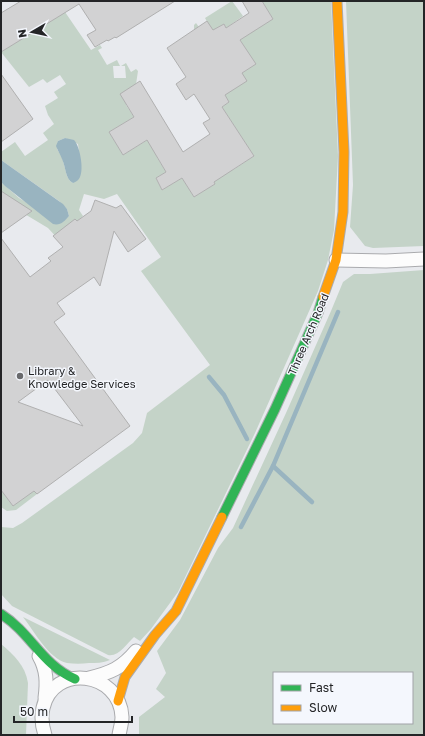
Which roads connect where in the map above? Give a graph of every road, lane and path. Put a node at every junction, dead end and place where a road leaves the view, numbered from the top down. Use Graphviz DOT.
graph roads {
  1 [pos="337,1"];
  2 [pos="424,259"];
  3 [pos="336,260"];
  4 [pos="1,614"];
  5 [pos="155,635"];
  6 [pos="28,638"];
  7 [pos="75,678"];
  8 [pos="89,678"];
  9 [pos="45,700"];
  10 [pos="118,701"];
  11 [pos="43,733"];
  12 [pos="119,735"];
  1 -- 3 [label="street, Three Arch Road"];
  2 -- 3 [label="street"];
  3 -- 5 [label="street, Three Arch Road"];
  4 -- 6 [label="street"];
  5 -- 8 [label="street, Three Arch Road"];
  5 -- 10 [label="street, Three Arch Road"];
  6 -- 7 [label="street"];
  6 -- 9 [label="street"];
  7 -- 8 [label="street"];
  7 -- 9 [label="street"];
  8 -- 10 [label="street"];
  9 -- 11 [label="street"];
  10 -- 12 [label="street"];
}
